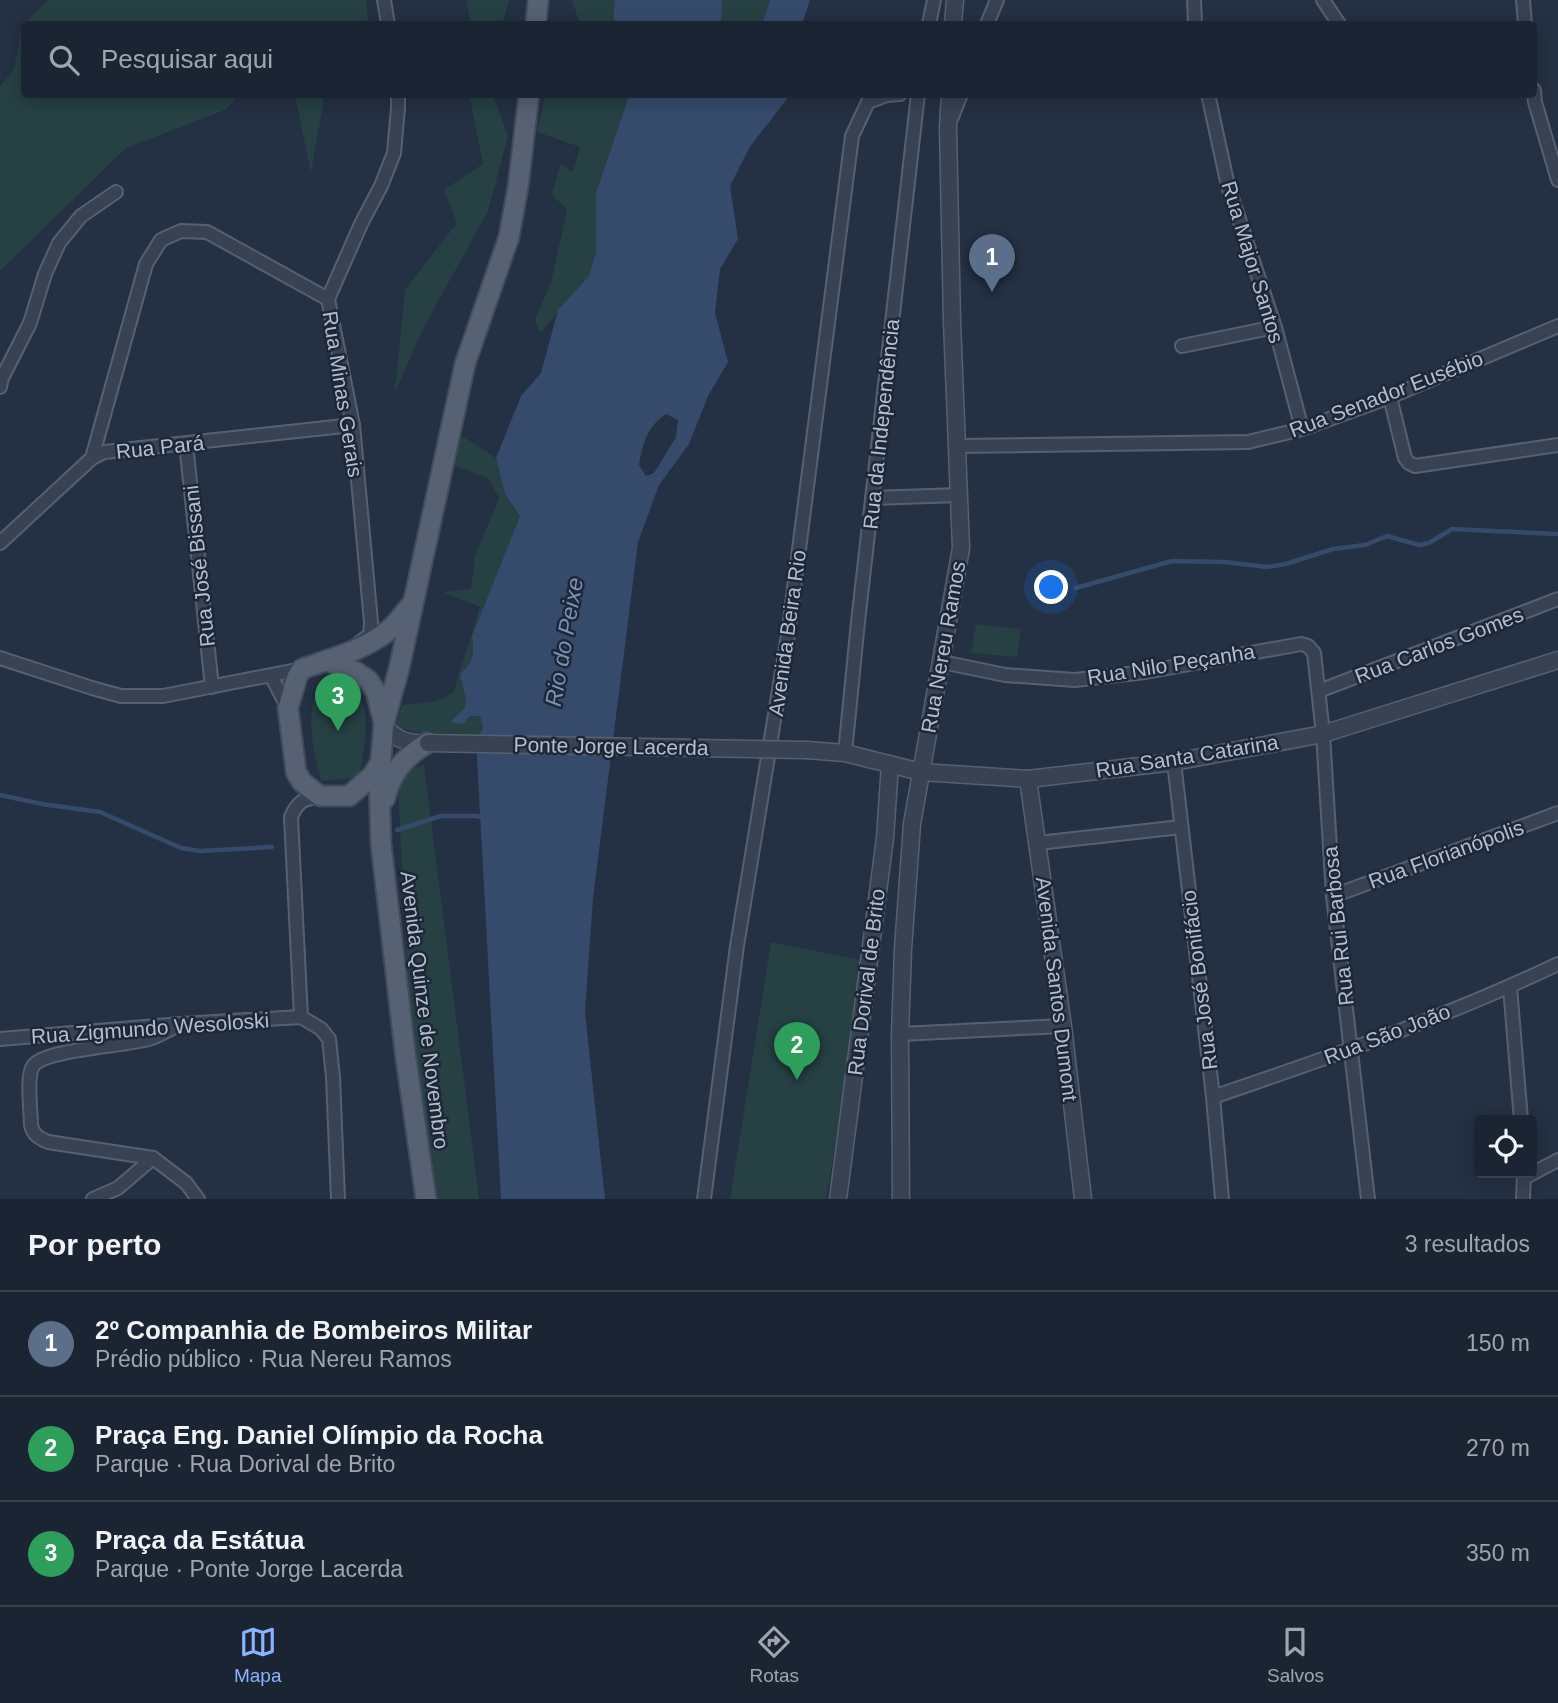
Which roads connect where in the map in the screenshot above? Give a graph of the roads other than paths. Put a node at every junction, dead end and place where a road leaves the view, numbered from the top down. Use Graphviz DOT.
graph roads {
  1 [pos="384,0"];
  2 [pos="538,0"];
  3 [pos="933,0"];
  4 [pos="955,0"];
  5 [pos="997,0"];
  6 [pos="1194,0"];
  7 [pos="1323,0"];
  8 [pos="1523,0"];
  9 [pos="388,21"];
  10 [pos="536,21"];
  11 [pos="930,21"];
  12 [pos="953,21"];
  13 [pos="989,21"];
  14 [pos="1195,21"];
  15 [pos="1337,21"];
  16 [pos="1525,21"];
  17 [pos="398,98"];
  18 [pos="529,98"];
  19 [pos="879,98"];
  20 [pos="918,98"];
  21 [pos="950,98"];
  22 [pos="959,98"];
  23 [pos="1209,98"];
  24 [pos="1535,98"];
  25 [pos="948,127"];
  26 [pos="1558,180"];
  27 [pos="116,192"];
  28 [pos="328,299"];
  29 [pos="1275,327"];
  30 [pos="1558,327"];
  31 [pos="1181,346"];
  32 [pos="0,387"];
  33 [pos="1390,397"];
  34 [pos="353,425"];
  35 [pos="1302,429"];
  36 [pos="186,444"];
  37 [pos="1558,444"];
  38 [pos="958,446"];
  39 [pos="92,458"];
  40 [pos="959,495"];
  41 [pos="872,498"];
  42 [pos="0,543"];
  43 [pos="1558,599"];
  44 [pos="414,601"];
  45 [pos="1314,653"];
  46 [pos="347,654"];
  47 [pos="0,657"];
  48 [pos="1558,660"];
  49 [pos="327,661"];
  50 [pos="942,662"];
  51 [pos="302,669"];
  52 [pos="271,676"];
  53 [pos="212,687"];
  54 [pos="1319,691"];
  55 [pos="288,708"];
  56 [pos="384,725"];
  57 [pos="1323,734"];
  58 [pos="424,743"];
  59 [pos="807,750"];
  60 [pos="845,753"];
  61 [pos="1174,762"];
  62 [pos="380,763"];
  63 [pos="890,764"];
  64 [pos="921,772"];
  65 [pos="1028,779"];
  66 [pos="320,796"];
  67 [pos="349,796"];
  68 [pos="1558,813"];
  69 [pos="380,827"];
  70 [pos="1181,827"];
  71 [pos="1038,843"];
  72 [pos="1333,896"];
  73 [pos="1558,964"];
  74 [pos="1510,987"];
  75 [pos="301,1017"];
  76 [pos="181,1024"];
  77 [pos="1063,1026"];
  78 [pos="900,1034"];
  79 [pos="0,1040"];
  80 [pos="1351,1050"];
  81 [pos="1213,1097"];
  82 [pos="1521,1115"];
  83 [pos="153,1158"];
  84 [pos="1558,1160"];
  85 [pos="1537,1169"];
  86 [pos="1524,1178"];
  87 [pos="93,1199"];
  88 [pos="198,1199"];
  89 [pos="338,1199"];
  90 [pos="426,1199"];
  91 [pos="704,1199"];
  92 [pos="838,1199"];
  93 [pos="901,1199"];
  94 [pos="1083,1199"];
  95 [pos="1222,1199"];
  96 [pos="1368,1199"];
  97 [pos="1523,1199"];
  1 -- 9 [label="street"];
  2 -- 10 [label="main road"];
  3 -- 11 [label="street"];
  4 -- 12 [label="street"];
  5 -- 13 [label="street"];
  6 -- 14 [label="street"];
  7 -- 15 [label="street"];
  8 -- 16 [label="street"];
  17 -- 28 [label="street, Rua Minas Gerais"];
  18 -- 44 [label="main road"];
  19 -- 91 [label="street, Avenida Beira Rio"];
  20 -- 41 [label="street, Rua da Independência"];
  21 -- 25 [label="street, Rua Nereu Ramos"];
  22 -- 25 [label="street"];
  23 -- 29 [label="street, Rua Major Santos"];
  24 -- 26 [label="street"];
  25 -- 38 [label="street, Rua Nereu Ramos"];
  27 -- 32 [label="street"];
  28 -- 34 [label="street, Rua Minas Gerais"];
  28 -- 39 [label="street"];
  29 -- 31 [label="street"];
  29 -- 35 [label="street, Rua Major Santos"];
  30 -- 33 [label="street, Rua Senador Eusébio"];
  33 -- 35 [label="street, Rua Senador Eusébio"];
  33 -- 37 [label="street"];
  34 -- 36 [label="street, Rua Pará"];
  34 -- 46 [label="street, Rua Minas Gerais"];
  35 -- 38 [label="street, Rua Senador Eusébio"];
  36 -- 39 [label="street, Rua Pará"];
  36 -- 53 [label="street, Rua José Bissani"];
  38 -- 40 [label="street, Rua Nereu Ramos"];
  39 -- 42 [label="street, Rua Pará"];
  40 -- 41 [label="street"];
  40 -- 50 [label="street, Rua Nereu Ramos"];
  41 -- 60 [label="street, Rua da Independência"];
  43 -- 54 [label="street, Rua Carlos Gomes"];
  44 -- 46 [label="main road"];
  44 -- 56 [label="main road"];
  45 -- 50 [label="street, Rua Nilo Peçanha"];
  45 -- 54 [label="street, Rua Rui Barbosa"];
  46 -- 49 [label="main road"];
  47 -- 53 [label="street"];
  48 -- 57 [label="street, Rua Santa Catarina"];
  49 -- 51 [label="main road"];
  49 -- 56 [label="main road"];
  50 -- 64 [label="street, Rua Nereu Ramos"];
  51 -- 52 [label="street"];
  51 -- 55 [label="main road"];
  52 -- 53 [label="street"];
  52 -- 55 [label="street"];
  54 -- 57 [label="street, Rua Rui Barbosa"];
  55 -- 66 [label="main road"];
  56 -- 58 [label="street, Ponte Jorge Lacerda"];
  56 -- 62 [label="main road"];
  57 -- 61 [label="street, Rua Santa Catarina"];
  57 -- 72 [label="street, Rua Rui Barbosa"];
  58 -- 59 [label="street, Ponte Jorge Lacerda, bridge"];
  58 -- 62 [label="street, Ponte Jorge Lacerda"];
  58 -- 69 [label="main road"];
  59 -- 60 [label="street, Rua Santa Catarina"];
  60 -- 63 [label="street, Rua Santa Catarina"];
  61 -- 65 [label="street, Rua Santa Catarina"];
  61 -- 70 [label="street, Rua José Bonifácio"];
  62 -- 67 [label="main road"];
  62 -- 69 [label="main road, Avenida Quinze de Novembro"];
  63 -- 64 [label="street, Rua Santa Catarina"];
  63 -- 92 [label="street, Rua Dorival de Brito"];
  64 -- 65 [label="street, Rua Santa Catarina"];
  64 -- 78 [label="street, Rua Nereu Ramos"];
  65 -- 71 [label="street, Avenida Santos Dumont"];
  66 -- 67 [label="main road"];
  66 -- 75 [label="street"];
  67 -- 69 [label="main road"];
  68 -- 72 [label="street, Rua Florianópolis"];
  69 -- 90 [label="main road, Avenida Quinze de Novembro"];
  70 -- 71 [label="street"];
  70 -- 81 [label="street, Rua José Bonifácio"];
  71 -- 77 [label="street, Avenida Santos Dumont"];
  72 -- 80 [label="street, Rua Rui Barbosa"];
  73 -- 74 [label="street, Rua São João"];
  74 -- 80 [label="street, Rua São João"];
  74 -- 82 [label="street"];
  75 -- 76 [label="street, Rua Zigmundo Wesoloski"];
  75 -- 89 [label="street"];
  76 -- 79 [label="street, Rua Zigmundo Wesoloski"];
  76 -- 83 [label="street"];
  77 -- 78 [label="street"];
  77 -- 94 [label="street, Avenida Santos Dumont"];
  78 -- 93 [label="street, Rua Nereu Ramos"];
  80 -- 81 [label="street, Rua São João"];
  80 -- 96 [label="street, Rua Rui Barbosa"];
  81 -- 95 [label="street, Rua José Bonifácio"];
  83 -- 87 [label="street"];
  83 -- 88 [label="street"];
  84 -- 85 [label="street"];
  86 -- 97 [label="street"];
}
